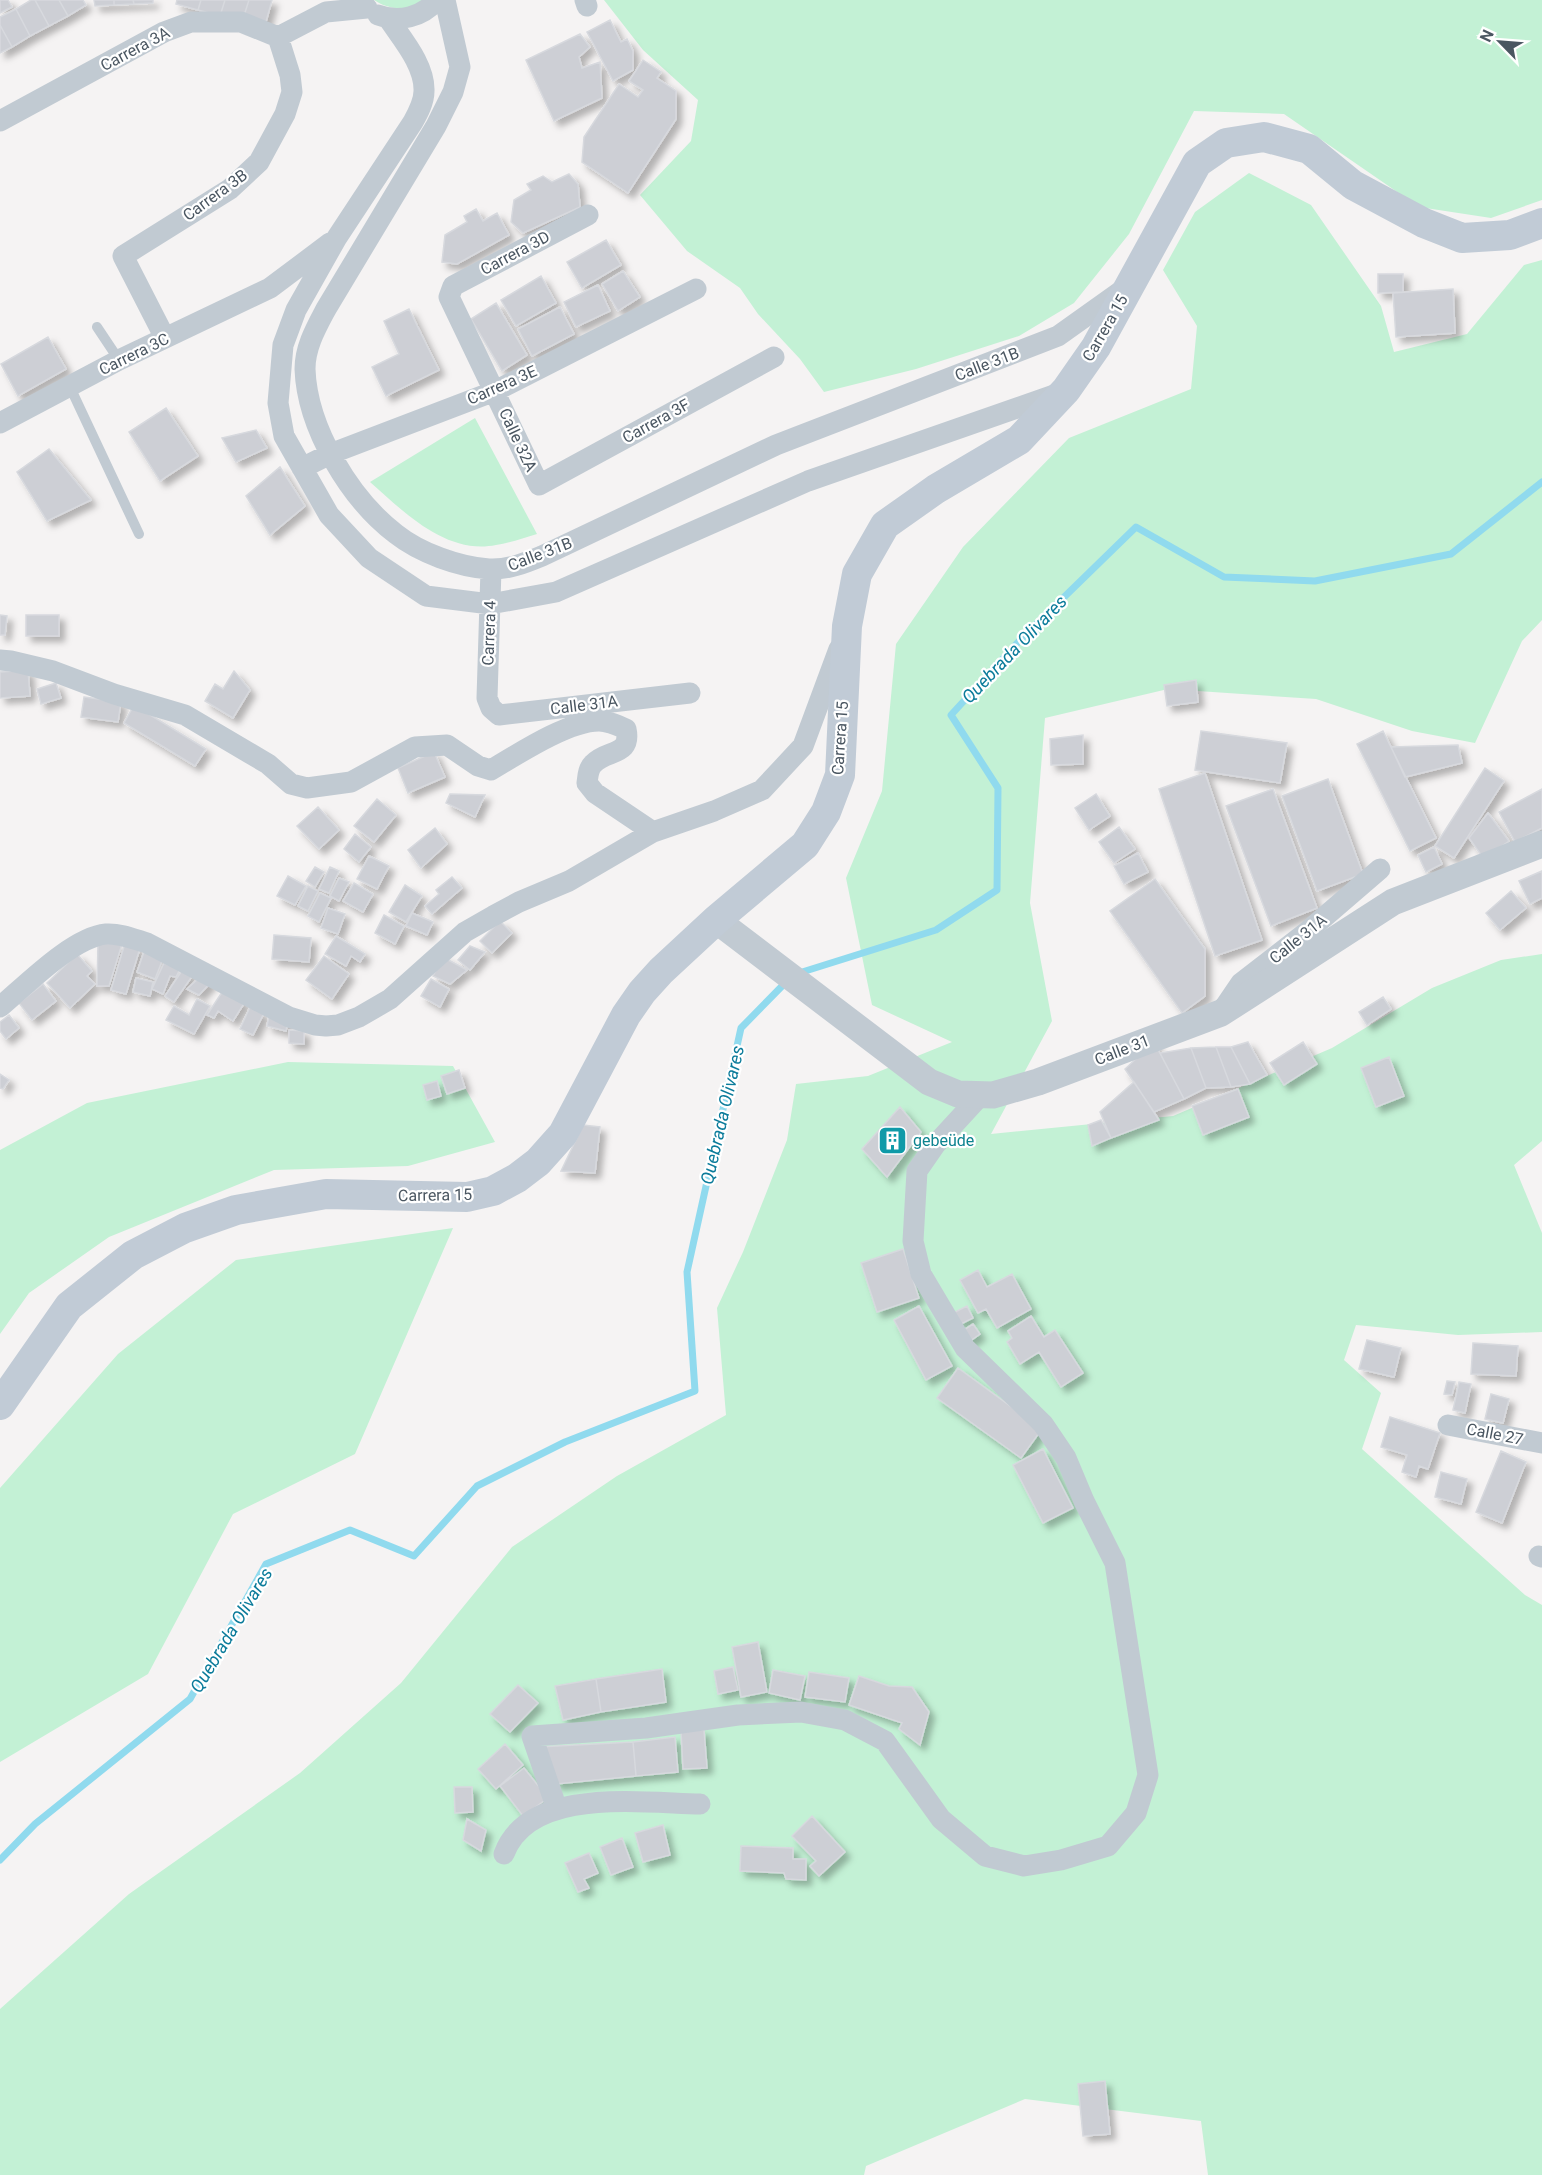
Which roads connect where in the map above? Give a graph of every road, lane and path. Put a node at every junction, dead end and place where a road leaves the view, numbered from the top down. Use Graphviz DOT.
graph roads {
  1 [pos="437,0"];
  2 [pos="445,0"];
  3 [pos="363,4"];
  4 [pos="329,6"];
  5 [pos="388,18"];
  6 [pos="278,37"];
  7 [pos="0,121"];
  8 [pos="588,215"];
  9 [pos="1542,223"];
  10 [pos="336,239"];
  11 [pos="1130,285"];
  12 [pos="270,288"];
  13 [pos="696,289"];
  14 [pos="449,297"];
  15 [pos="296,310"];
  16 [pos="97,327"];
  17 [pos="165,338"];
  18 [pos="774,357"];
  19 [pos="119,360"];
  20 [pos="70,387"];
  21 [pos="1066,390"];
  22 [pos="495,391"];
  23 [pos="0,423"];
  24 [pos="330,454"];
  25 [pos="302,468"];
  26 [pos="538,485"];
  27 [pos="139,534"];
  28 [pos="490,569"];
  29 [pos="489,604"];
  30 [pos="847,626"];
  31 [pos="0,660"];
  32 [pos="690,693"];
  33 [pos="487,698"];
  34 [pos="653,832"];
  35 [pos="1542,844"];
  36 [pos="1380,869"];
  37 [pos="725,927"];
  38 [pos="0,1007"];
  39 [pos="1221,1013"];
  40 [pos="981,1095"];
  41 [pos="0,1405"];
  42 [pos="1448,1425"];
  43 [pos="1542,1443"];
  44 [pos="700,1804"];
  45 [pos="557,1809"];
  46 [pos="504,1854"];
  1 -- 5 [label="street"];
  2 -- 24 [label="street, Calle 31B"];
  3 -- 4 [label="street"];
  3 -- 5 [label="street"];
  4 -- 6 [label="street"];
  5 -- 10 [label="street, Calle 31B"];
  6 -- 7 [label="street, Carrera 3A"];
  6 -- 17 [label="street, Carrera 3B"];
  8 -- 14 [label="street, Carrera 3D"];
  9 -- 11 [label="main road, Carrera 15"];
  10 -- 12 [label="street, Carrera 3C"];
  10 -- 15 [label="street, Calle 31B"];
  11 -- 21 [label="main road, Carrera 15"];
  11 -- 28 [label="street, Calle 31B"];
  12 -- 15 [label="street"];
  12 -- 17 [label="street, Carrera 3C"];
  13 -- 22 [label="street, Carrera 3E"];
  14 -- 22 [label="street, Calle 32A"];
  15 -- 25 [label="street, Calle 31B"];
  16 -- 19 [label="lane"];
  17 -- 19 [label="street, Carrera 3C"];
  18 -- 26 [label="street, Carrera 3F"];
  19 -- 20 [label="street, Carrera 3C"];
  20 -- 23 [label="street, Carrera 3C"];
  20 -- 27 [label="lane"];
  21 -- 29 [label="street, Calle 31B"];
  21 -- 30 [label="main road, Carrera 15"];
  22 -- 24 [label="street, Carrera 3E"];
  22 -- 26 [label="street, Calle 32A"];
  24 -- 25 [label="street, Carrera 3E"];
  24 -- 28 [label="street, Calle 31B"];
  25 -- 29 [label="street, Calle 31B"];
  28 -- 29 [label="street, Carrera 4"];
  29 -- 33 [label="street, Carrera 4"];
  30 -- 34 [label="street"];
  30 -- 37 [label="main road, Carrera 15"];
  31 -- 34 [label="street"];
  32 -- 33 [label="street, Calle 31A"];
  34 -- 38 [label="street"];
  35 -- 39 [label="street, Calle 31"];
  36 -- 39 [label="street, Calle 31A"];
  37 -- 40 [label="street, Calle 31"];
  37 -- 41 [label="main road, Carrera 15"];
  39 -- 40 [label="street, Calle 31"];
  40 -- 45 [label="street"];
  42 -- 43 [label="street, Calle 27"];
  44 -- 45 [label="street"];
  45 -- 46 [label="street"];
}
